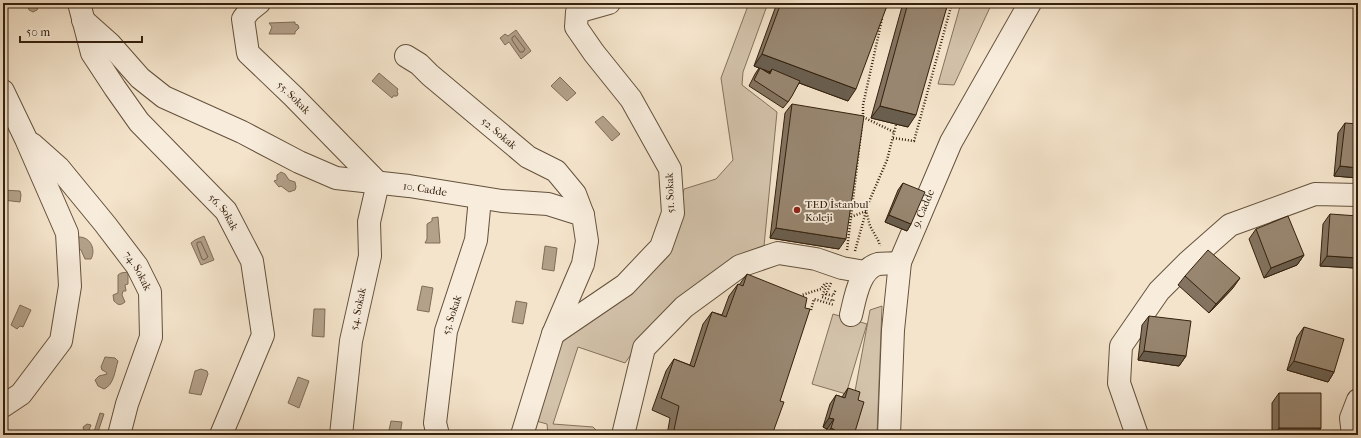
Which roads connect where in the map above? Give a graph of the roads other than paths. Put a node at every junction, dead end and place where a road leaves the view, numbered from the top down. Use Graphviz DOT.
graph roads {
  1 [pos="259,3"];
  2 [pos="609,3"];
  3 [pos="1030,3"];
  4 [pos="81,12"];
  5 [pos="406,56"];
  6 [pos="3,91"];
  7 [pos="26,139"];
  8 [pos="378,183"];
  9 [pos="1358,195"];
  10 [pos="480,198"];
  11 [pos="583,215"];
  12 [pos="900,262"];
  13 [pos="844,276"];
  14 [pos="844,308"];
  15 [pos="553,334"];
  16 [pos="1358,400"];
  17 [pos="3,406"];
  18 [pos="119,435"];
  19 [pos="221,435"];
  20 [pos="340,435"];
  21 [pos="438,435"];
  22 [pos="522,435"];
  23 [pos="623,435"];
  24 [pos="889,435"];
  25 [pos="1137,435"];
  26 [pos="1353,435"];
  1 -- 8 [label="street, 55. Sokak"];
  2 -- 15 [label="street, 51. Sokak"];
  3 -- 12 [label="street, 9. Cadde"];
  4 -- 8 [label="street, 10. Cadde"];
  4 -- 19 [label="street, 56. Sokak"];
  5 -- 11 [label="street, 52. Sokak"];
  6 -- 7 [label="street, 74. Sokak"];
  7 -- 17 [label="street, 74. Sokak"];
  7 -- 18 [label="street, 74. Sokak"];
  8 -- 10 [label="street, 10. Cadde"];
  8 -- 20 [label="street, 54. Sokak"];
  9 -- 25 [label="street"];
  10 -- 11 [label="street, 10. Cadde"];
  10 -- 21 [label="street, 53. Sokak"];
  11 -- 15 [label="street"];
  12 -- 13 [label="street"];
  12 -- 24 [label="street, 9. Cadde"];
  13 -- 14 [label="street"];
  13 -- 23 [label="street"];
  15 -- 22 [label="street"];
  16 -- 26 [label="street"];
}
